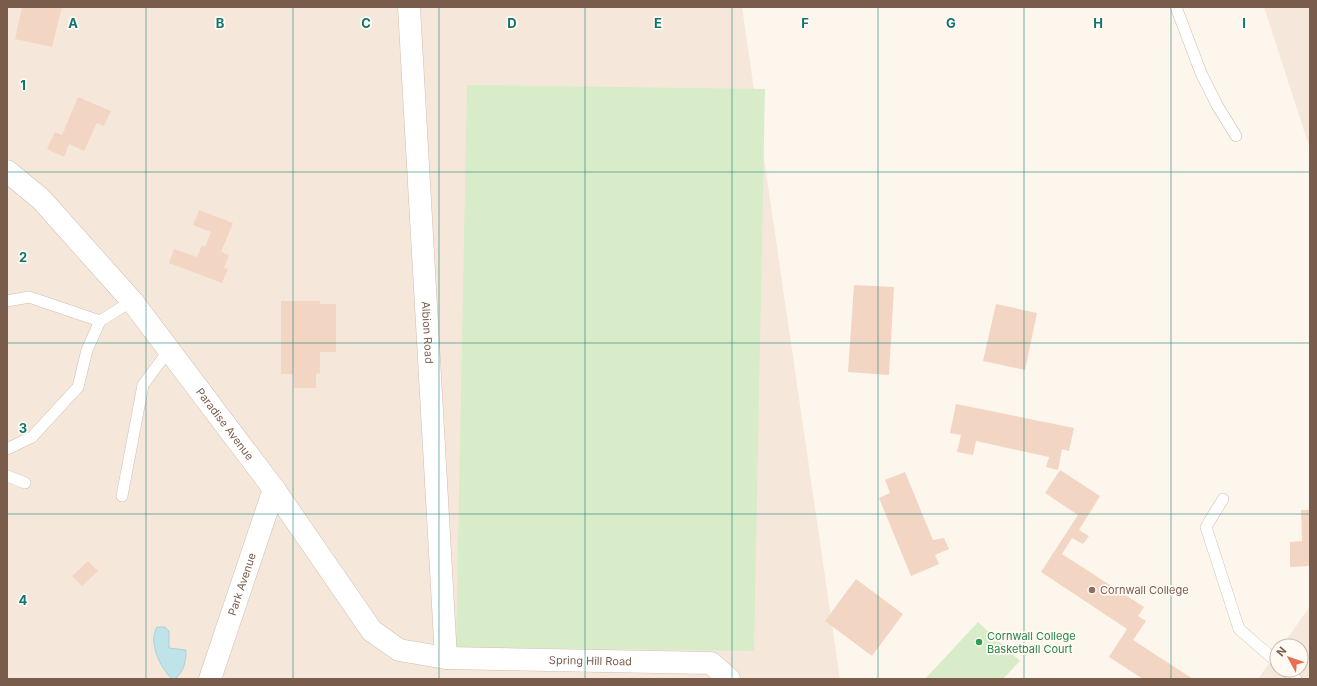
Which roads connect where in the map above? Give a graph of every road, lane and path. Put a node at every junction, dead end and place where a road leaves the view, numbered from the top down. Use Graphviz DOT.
graph roads {
  1 [pos="409,7"];
  2 [pos="1176,7"];
  3 [pos="1236,136"];
  4 [pos="7,171"];
  5 [pos="7,301"];
  6 [pos="132,301"];
  7 [pos="100,321"];
  8 [pos="169,350"];
  9 [pos="7,449"];
  10 [pos="7,476"];
  11 [pos="25,482"];
  12 [pos="274,489"];
  13 [pos="122,496"];
  14 [pos="1223,499"];
  15 [pos="1269,655"];
  16 [pos="446,658"];
  17 [pos="210,679"];
  18 [pos="729,679"];
  1 -- 16 [label="street, Albion Road"];
  2 -- 3 [label="lane"];
  4 -- 6 [label="street, Paradise Avenue"];
  5 -- 7 [label="lane"];
  6 -- 7 [label="lane"];
  6 -- 8 [label="street, Paradise Avenue"];
  7 -- 9 [label="lane"];
  8 -- 12 [label="street, Paradise Avenue"];
  8 -- 13 [label="lane"];
  10 -- 11 [label="lane"];
  12 -- 16 [label="street, Paradise Avenue"];
  12 -- 17 [label="street, Park Avenue"];
  14 -- 15 [label="lane"];
  16 -- 18 [label="street, Spring Hill Road"];
}
